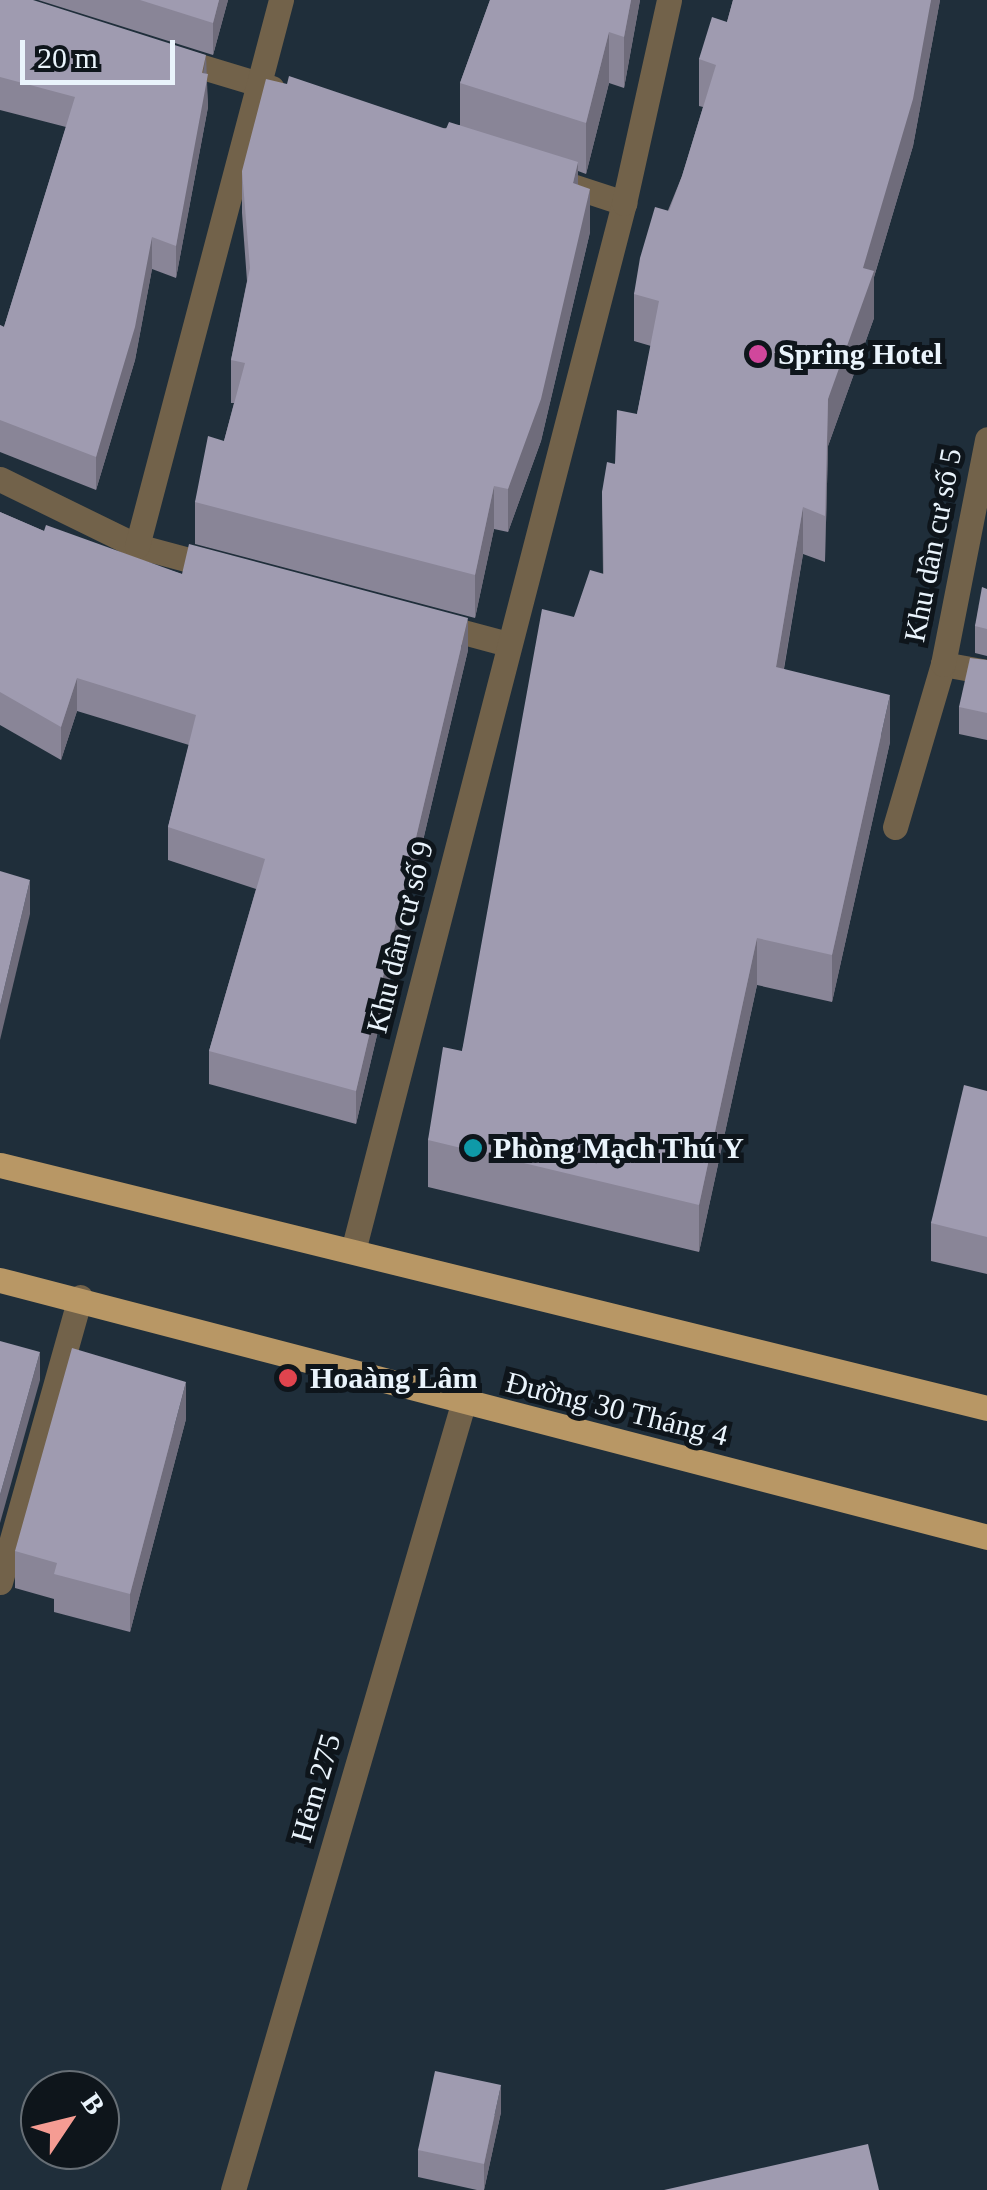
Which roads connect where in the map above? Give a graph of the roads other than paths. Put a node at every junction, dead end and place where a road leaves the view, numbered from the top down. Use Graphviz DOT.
graph roads {
  1 [pos="281,0"];
  2 [pos="669,0"];
  3 [pos="148,50"];
  4 [pos="258,84"];
  5 [pos="295,96"];
  6 [pos="532,173"];
  7 [pos="624,203"];
  8 [pos="987,439"];
  9 [pos="0,479"];
  10 [pos="137,546"];
  11 [pos="248,575"];
  12 [pos="415,619"];
  13 [pos="508,644"];
  14 [pos="942,664"];
  15 [pos="987,672"];
  16 [pos="895,826"];
  17 [pos="0,1165"];
  18 [pos="354,1247"];
  19 [pos="0,1280"];
  20 [pos="80,1298"];
  21 [pos="463,1404"];
  22 [pos="987,1408"];
  23 [pos="987,1537"];
  24 [pos="0,1582"];
  25 [pos="233,2190"];
  1 -- 4 [label="street"];
  2 -- 7 [label="street, Khu dân cư số 9"];
  3 -- 4 [label="street"];
  4 -- 5 [label="street"];
  4 -- 10 [label="street"];
  6 -- 7 [label="street"];
  7 -- 13 [label="street, Khu dân cư số 9"];
  8 -- 14 [label="street, Khu dân cư số 5"];
  9 -- 10 [label="street"];
  10 -- 11 [label="street"];
  12 -- 13 [label="street"];
  13 -- 18 [label="street, Khu dân cư số 9"];
  14 -- 15 [label="street, Khu dân cư số 5"];
  14 -- 16 [label="street, Khu dân cư số 5"];
  17 -- 18 [label="main road"];
  18 -- 22 [label="main road"];
  19 -- 20 [label="main road, Đường 30 Tháng 4"];
  20 -- 21 [label="main road, Đường 30 Tháng 4"];
  20 -- 24 [label="street"];
  21 -- 23 [label="main road, Đường 30 Tháng 4"];
  21 -- 25 [label="street, Hẻm 275"];
}
